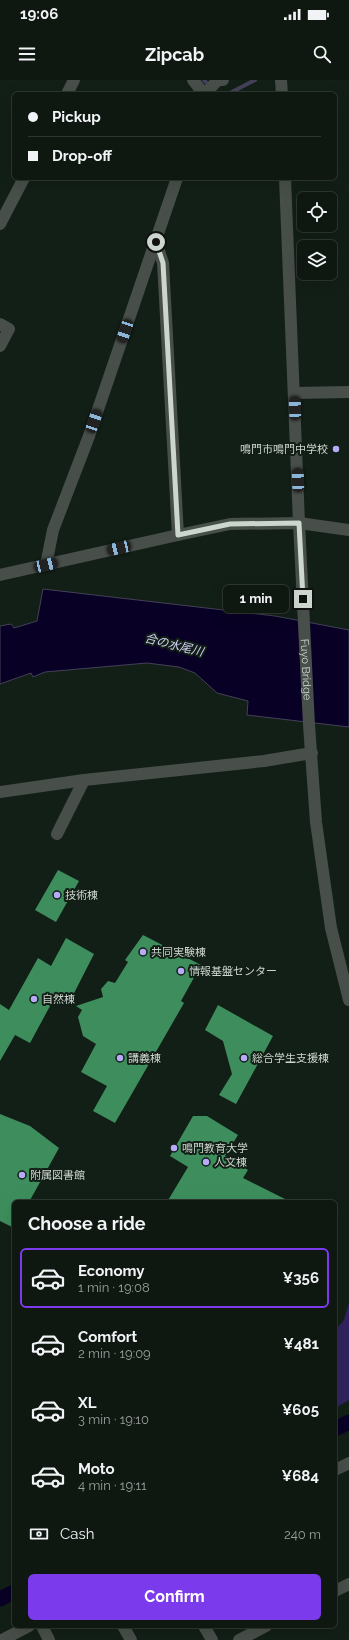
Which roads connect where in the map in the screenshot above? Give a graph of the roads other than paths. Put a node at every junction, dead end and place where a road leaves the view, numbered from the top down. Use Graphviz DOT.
graph roads {
  1 [pos="74,80"];
  2 [pos="193,80"];
  3 [pos="281,80"];
  4 [pos="213,87"];
  5 [pos="67,92"];
  6 [pos="282,92"];
  7 [pos="23,180"];
  8 [pos="176,180"];
  9 [pos="285,180"];
  10 [pos="0,224"];
  11 [pos="156,242"];
  12 [pos="0,324"];
  13 [pos="0,346"];
  14 [pos="349,392"];
  15 [pos="294,393"];
  16 [pos="299,523"];
  17 [pos="349,530"];
  18 [pos="178,535"];
  19 [pos="46,565"];
  20 [pos="0,575"];
  21 [pos="312,753"];
  22 [pos="84,780"];
  23 [pos="0,792"];
  24 [pos="57,834"];
  25 [pos="349,1000"];
  26 [pos="349,1463"];
  27 [pos="337,1469"];
  28 [pos="349,1584"];
  29 [pos="337,1590"];
  30 [pos="25,1628"];
  31 [pos="43,1628"];
  32 [pos="124,1628"];
  33 [pos="205,1628"];
  34 [pos="262,1628"];
  35 [pos="2,1640"];
  36 [pos="49,1640"];
  37 [pos="131,1640"];
  38 [pos="212,1640"];
  39 [pos="239,1640"];
  1 -- 5 [label="street"];
  2 -- 4 [label="street"];
  3 -- 6 [label="street"];
  7 -- 10 [label="street"];
  8 -- 11 [label="street"];
  9 -- 15 [label="street, Fuyo Bridge"];
  11 -- 18 [label="street"];
  11 -- 19 [label="street"];
  12 -- 13 [label="street"];
  14 -- 15 [label="street"];
  15 -- 16 [label="street, Fuyo Bridge"];
  16 -- 17 [label="street"];
  16 -- 18 [label="street"];
  16 -- 21 [label="street, Fuyo Bridge"];
  18 -- 19 [label="street"];
  19 -- 20 [label="street"];
  21 -- 22 [label="street"];
  21 -- 25 [label="street, Fuyo Bridge"];
  22 -- 23 [label="street"];
  22 -- 24 [label="street"];
  26 -- 27 [label="street"];
  28 -- 29 [label="street"];
  30 -- 35 [label="street"];
  31 -- 36 [label="street"];
  32 -- 37 [label="street"];
  33 -- 38 [label="street"];
  34 -- 39 [label="street"];
}
